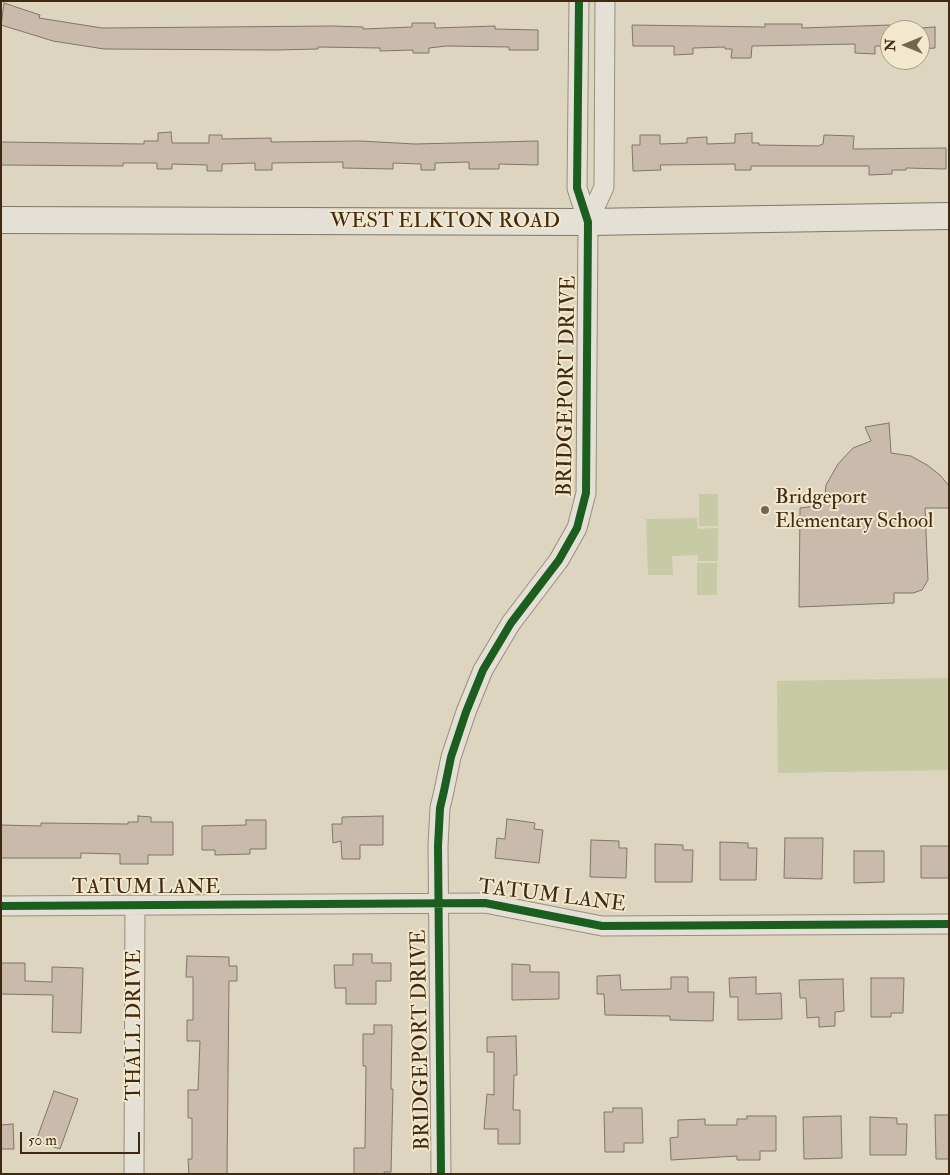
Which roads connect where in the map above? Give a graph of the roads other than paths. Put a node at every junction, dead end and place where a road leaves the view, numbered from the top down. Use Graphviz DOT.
graph roads {
  1 [pos="579,1"];
  2 [pos="605,1"];
  3 [pos="949,216"];
  4 [pos="1,220"];
  5 [pos="588,222"];
  6 [pos="438,904"];
  7 [pos="1,906"];
  8 [pos="136,906"];
  9 [pos="949,924"];
  10 [pos="134,1174"];
  11 [pos="441,1174"];
  1 -- 5 [label="street"];
  2 -- 5 [label="street"];
  3 -- 5 [label="street, WEST ELKTON ROAD"];
  4 -- 5 [label="street, WEST ELKTON ROAD"];
  5 -- 6 [label="street, BRIDGEPORT DRIVE"];
  6 -- 8 [label="street, TATUM LANE"];
  6 -- 9 [label="street, TATUM LANE"];
  6 -- 11 [label="street, BRIDGEPORT DRIVE"];
  7 -- 8 [label="street, TATUM LANE"];
  8 -- 10 [label="street, THALL DRIVE"];
}
